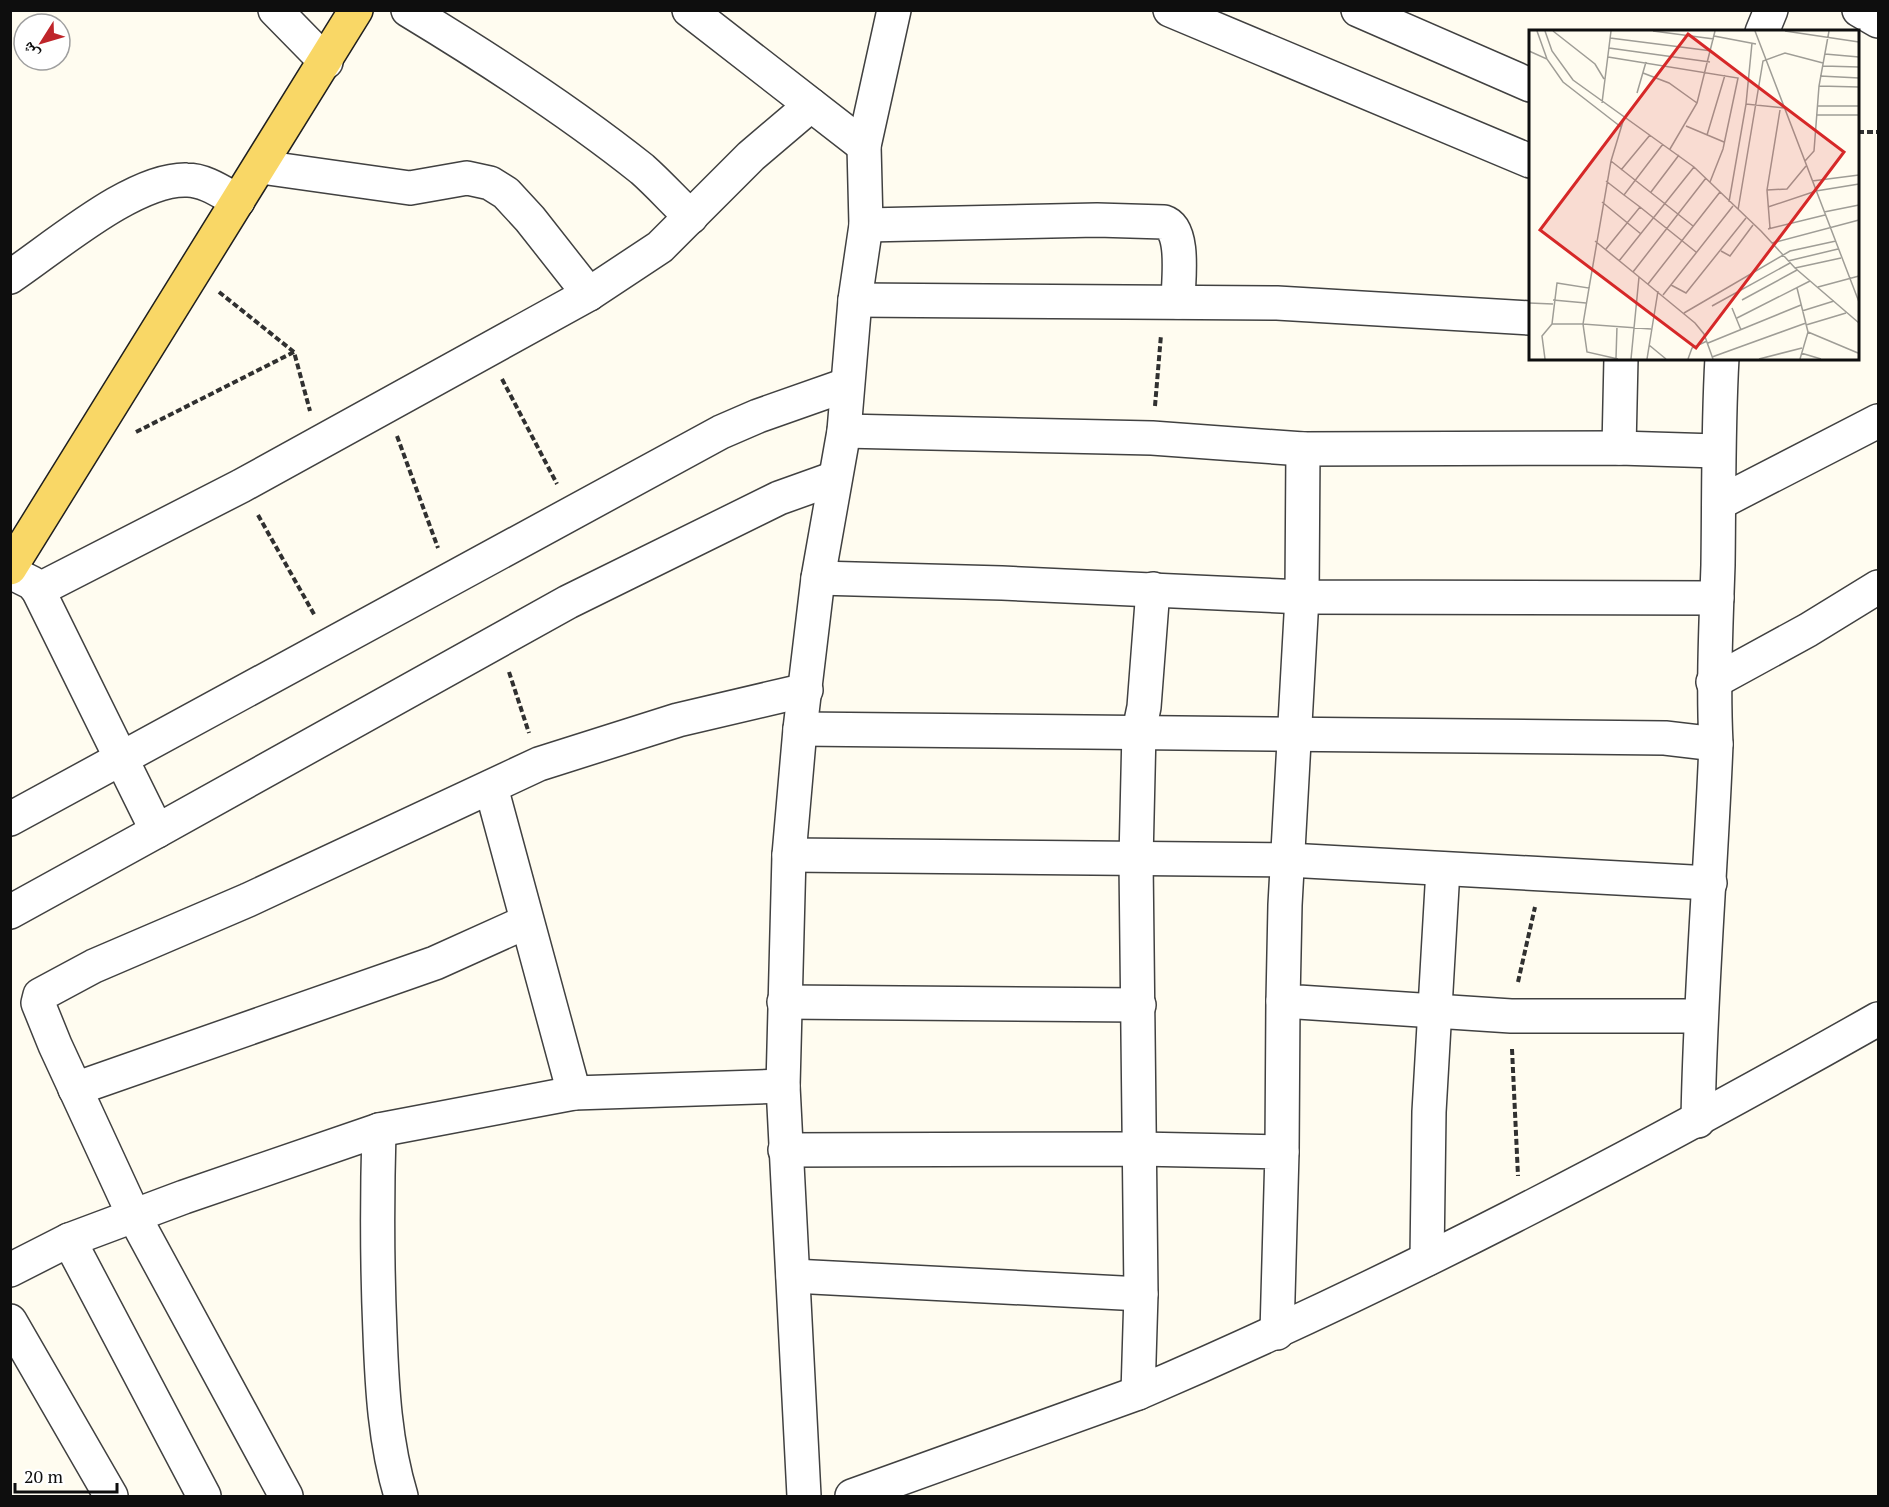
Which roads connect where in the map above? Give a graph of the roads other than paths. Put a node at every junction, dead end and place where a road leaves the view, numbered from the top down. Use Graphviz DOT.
graph roads {
  1 [pos="275,10"];
  2 [pos="356,10"];
  3 [pos="408,10"];
  4 [pos="689,10"];
  5 [pos="1170,10"];
  6 [pos="1358,10"];
  7 [pos="1771,10"];
  8 [pos="1859,10"];
  9 [pos="886,15"];
  10 [pos="1878,21"];
  11 [pos="1763,30"];
  12 [pos="326,62"];
  13 [pos="1529,85"];
  14 [pos="811,105"];
  15 [pos="864,146"];
  16 [pos="1529,161"];
  17 [pos="261,167"];
  18 [pos="238,201"];
  19 [pos="691,217"];
  20 [pos="866,225"];
  21 [pos="10,277"];
  22 [pos="589,294"];
  23 [pos="855,300"];
  24 [pos="1171,302"];
  25 [pos="1529,318"];
  26 [pos="1621,360"];
  27 [pos="1722,360"];
  28 [pos="846,385"];
  29 [pos="1878,421"];
  30 [pos="843,430"];
  31 [pos="1619,448"];
  32 [pos="1304,449"];
  33 [pos="1717,451"];
  34 [pos="835,478"];
  35 [pos="1719,503"];
  36 [pos="10,570"];
  37 [pos="818,578"];
  38 [pos="1878,587"];
  39 [pos="1153,589"];
  40 [pos="38,590"];
  41 [pos="1302,597"];
  42 [pos="1717,598"];
  43 [pos="1713,682"];
  44 [pos="806,690"];
  45 [pos="800,729"];
  46 [pos="1139,731"];
  47 [pos="1293,736"];
  48 [pos="1716,744"];
  49 [pos="122,759"];
  50 [pos="491,787"];
  51 [pos="10,819"];
  52 [pos="157,831"];
  53 [pos="789,855"];
  54 [pos="1136,860"];
  55 [pos="1288,860"];
  56 [pos="1443,869"];
  57 [pos="1710,883"];
  58 [pos="10,912"];
  59 [pos="526,922"];
  60 [pos="1283,1001"];
  61 [pos="784,1002"];
  62 [pos="1139,1005"];
  63 [pos="1435,1010"];
  64 [pos="1700,1016"];
  65 [pos="1878,1019"];
  66 [pos="783,1086"];
  67 [pos="75,1089"];
  68 [pos="574,1093"];
  69 [pos="1698,1121"];
  70 [pos="379,1130"];
  71 [pos="1139,1149"];
  72 [pos="785,1150"];
  73 [pos="1281,1152"];
  74 [pos="134,1216"];
  75 [pos="69,1240"];
  76 [pos="1427,1259"];
  77 [pos="10,1270"];
  78 [pos="793,1276"];
  79 [pos="1141,1294"];
  80 [pos="10,1321"];
  81 [pos="1277,1334"];
  82 [pos="1138,1393"];
  83 [pos="870,1493"];
  84 [pos="111,1497"];
  85 [pos="204,1497"];
  86 [pos="286,1497"];
  87 [pos="401,1497"];
  88 [pos="804,1497"];
  1 -- 12 [label="street"];
  2 -- 12 [label="main road"];
  3 -- 19 [label="street"];
  4 -- 14 [label="street"];
  5 -- 16 [label="street"];
  6 -- 13 [label="street"];
  7 -- 11 [label="street"];
  8 -- 10 [label="street"];
  9 -- 15 [label="street"];
  12 -- 17 [label="main road"];
  14 -- 15 [label="street"];
  14 -- 19 [label="street"];
  15 -- 20 [label="street"];
  17 -- 18 [label="main road"];
  17 -- 22 [label="street"];
  18 -- 21 [label="street"];
  18 -- 36 [label="main road"];
  19 -- 22 [label="street"];
  20 -- 23 [label="street"];
  20 -- 24 [label="street"];
  22 -- 40 [label="street"];
  23 -- 24 [label="street"];
  23 -- 28 [label="street"];
  24 -- 25 [label="street"];
  26 -- 31 [label="street"];
  27 -- 33 [label="street"];
  28 -- 30 [label="street"];
  28 -- 49 [label="street"];
  29 -- 35 [label="street"];
  30 -- 32 [label="street"];
  30 -- 34 [label="street"];
  31 -- 32 [label="street"];
  31 -- 33 [label="street"];
  32 -- 41 [label="street"];
  33 -- 35 [label="street"];
  34 -- 37 [label="street"];
  34 -- 52 [label="street"];
  35 -- 42 [label="street"];
  36 -- 40 [label="street"];
  37 -- 39 [label="street"];
  37 -- 44 [label="street"];
  38 -- 43 [label="street"];
  39 -- 41 [label="street"];
  39 -- 46 [label="street"];
  40 -- 49 [label="street"];
  41 -- 42 [label="street"];
  41 -- 47 [label="street"];
  42 -- 43 [label="street"];
  43 -- 48 [label="street"];
  44 -- 45 [label="street"];
  44 -- 50 [label="street"];
  45 -- 46 [label="street"];
  45 -- 53 [label="street"];
  46 -- 47 [label="street"];
  46 -- 54 [label="street"];
  47 -- 48 [label="street"];
  47 -- 55 [label="street"];
  48 -- 57 [label="street"];
  49 -- 51 [label="street"];
  49 -- 52 [label="street"];
  50 -- 59 [label="street"];
  50 -- 67 [label="street"];
  52 -- 58 [label="street"];
  53 -- 54 [label="street"];
  53 -- 61 [label="street"];
  54 -- 55 [label="street"];
  54 -- 62 [label="street"];
  55 -- 56 [label="street"];
  55 -- 60 [label="street"];
  56 -- 57 [label="street"];
  56 -- 63 [label="street"];
  57 -- 64 [label="street"];
  59 -- 67 [label="street"];
  59 -- 68 [label="street"];
  60 -- 63 [label="street"];
  60 -- 73 [label="street"];
  61 -- 62 [label="street"];
  61 -- 66 [label="street"];
  62 -- 71 [label="street"];
  63 -- 64 [label="street"];
  63 -- 76 [label="street"];
  64 -- 69 [label="street"];
  65 -- 69 [label="street"];
  66 -- 68 [label="street"];
  66 -- 72 [label="street"];
  67 -- 74 [label="street"];
  68 -- 70 [label="street"];
  69 -- 76 [label="street"];
  70 -- 74 [label="street"];
  70 -- 87 [label="street"];
  71 -- 72 [label="street"];
  71 -- 73 [label="street"];
  71 -- 79 [label="street"];
  72 -- 78 [label="street"];
  73 -- 81 [label="street"];
  74 -- 75 [label="street"];
  74 -- 86 [label="street"];
  75 -- 77 [label="street"];
  75 -- 85 [label="street"];
  76 -- 81 [label="street"];
  78 -- 79 [label="street"];
  78 -- 88 [label="street"];
  79 -- 82 [label="street"];
  80 -- 84 [label="street"];
  81 -- 82 [label="street"];
  82 -- 83 [label="street"];
}
